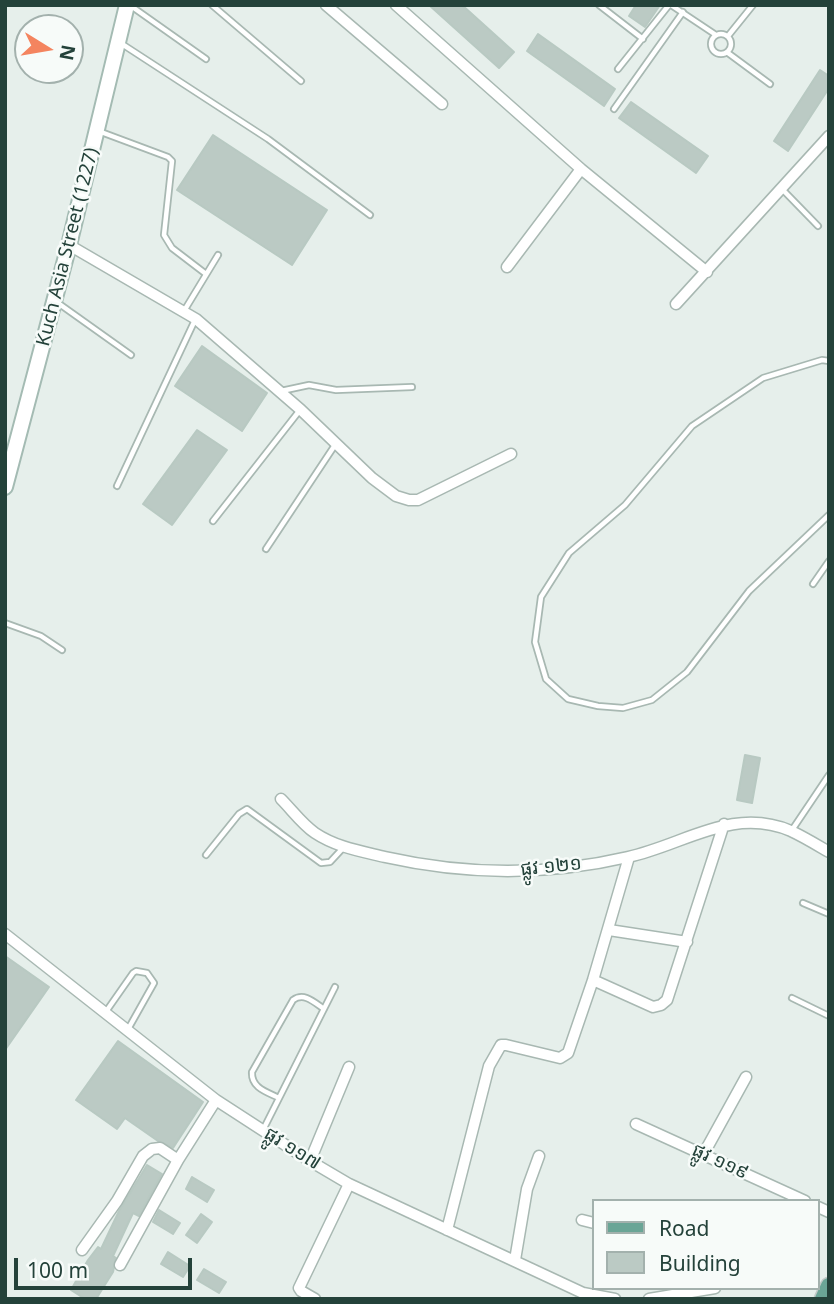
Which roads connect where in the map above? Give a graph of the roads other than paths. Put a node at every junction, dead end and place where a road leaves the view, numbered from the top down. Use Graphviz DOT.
graph roads {
  1 [pos="128,5"];
  2 [pos="212,5"];
  3 [pos="326,5"];
  4 [pos="396,5"];
  5 [pos="598,5"];
  6 [pos="670,5"];
  7 [pos="753,5"];
  8 [pos="683,12"];
  9 [pos="716,35"];
  10 [pos="728,36"];
  11 [pos="643,38"];
  12 [pos="118,42"];
  13 [pos="728,53"];
  14 [pos="206,59"];
  15 [pos="618,69"];
  16 [pos="301,81"];
  17 [pos="770,84"];
  18 [pos="442,104"];
  19 [pos="614,109"];
  20 [pos="97,130"];
  21 [pos="829,136"];
  22 [pos="582,169"];
  23 [pos="782,188"];
  24 [pos="370,215"];
  25 [pos="818,226"];
  26 [pos="69,245"];
  27 [pos="218,255"];
  28 [pos="507,267"];
  29 [pos="707,272"];
  30 [pos="206,274"];
  31 [pos="55,300"];
  32 [pos="676,304"];
  33 [pos="184,312"];
  34 [pos="196,319"];
  35 [pos="131,355"];
  36 [pos="829,361"];
  37 [pos="412,387"];
  38 [pos="279,391"];
  39 [pos="301,410"];
  40 [pos="335,445"];
  41 [pos="511,454"];
  42 [pos="117,486"];
  43 [pos="5,487"];
  44 [pos="829,515"];
  45 [pos="213,521"];
  46 [pos="266,550"];
  47 [pos="829,561"];
  48 [pos="813,584"];
  49 [pos="5,623"];
  50 [pos="62,650"];
  51 [pos="829,775"];
  52 [pos="281,799"];
  53 [pos="723,824"];
  54 [pos="791,831"];
  55 [pos="343,848"];
  56 [pos="829,852"];
  57 [pos="206,855"];
  58 [pos="629,857"];
  59 [pos="803,903"];
  60 [pos="829,914"];
  61 [pos="608,930"];
  62 [pos="5,934"];
  63 [pos="687,942"];
  64 [pos="593,980"];
  65 [pos="335,987"];
  66 [pos="792,998"];
  67 [pos="324,1009"];
  68 [pos="104,1014"];
  69 [pos="829,1016"];
  70 [pos="127,1032"];
  71 [pos="349,1067"];
  72 [pos="746,1077"];
  73 [pos="279,1098"];
  74 [pos="216,1100"];
  75 [pos="636,1124"];
  76 [pos="263,1131"];
  77 [pos="704,1154"];
  78 [pos="539,1156"];
  79 [pos="178,1160"];
  80 [pos="310,1161"];
  81 [pos="349,1184"];
  82 [pos="801,1199"];
  83 [pos="582,1220"];
  84 [pos="592,1222"];
  85 [pos="447,1230"];
  86 [pos="82,1250"];
  87 [pos="515,1260"];
  88 [pos="120,1265"];
  89 [pos="829,1286"];
  90 [pos="692,1290"];
  91 [pos="315,1299"];
  92 [pos="615,1299"];
  93 [pos="649,1299"];
  94 [pos="823,1299"];
  1 -- 12 [label="street, Kuch Asia Street (1227)"];
  1 -- 14 [label="lane"];
  2 -- 16 [label="lane"];
  3 -- 18 [label="street"];
  4 -- 22 [label="street"];
  5 -- 11 [label="lane"];
  6 -- 8 [label="lane"];
  6 -- 11 [label="lane"];
  7 -- 10 [label="lane"];
  8 -- 9 [label="lane"];
  8 -- 19 [label="lane"];
  9 -- 10 [label="lane"];
  9 -- 13 [label="lane"];
  10 -- 13 [label="lane"];
  11 -- 15 [label="lane"];
  12 -- 20 [label="street, Kuch Asia Street (1227)"];
  12 -- 24 [label="lane"];
  13 -- 17 [label="lane"];
  20 -- 26 [label="street, Kuch Asia Street (1227)"];
  20 -- 30 [label="lane"];
  21 -- 23 [label="street"];
  22 -- 28 [label="street"];
  22 -- 29 [label="street"];
  23 -- 25 [label="lane"];
  23 -- 29 [label="street"];
  26 -- 31 [label="street, Kuch Asia Street (1227)"];
  26 -- 33 [label="street"];
  27 -- 30 [label="lane"];
  29 -- 32 [label="street"];
  30 -- 33 [label="lane"];
  31 -- 35 [label="lane"];
  31 -- 43 [label="street, Kuch Asia Street (1227)"];
  33 -- 34 [label="street"];
  34 -- 38 [label="street"];
  34 -- 42 [label="lane"];
  36 -- 44 [label="lane"];
  37 -- 38 [label="lane"];
  38 -- 39 [label="street"];
  39 -- 40 [label="street"];
  39 -- 45 [label="lane"];
  40 -- 41 [label="street"];
  40 -- 46 [label="lane"];
  47 -- 48 [label="lane"];
  49 -- 50 [label="lane"];
  51 -- 54 [label="lane"];
  52 -- 55 [label="street, ផ្លូវ ១២១"];
  53 -- 54 [label="street, ផ្លូវ ១២១"];
  53 -- 58 [label="street, ផ្លូវ ១២១"];
  53 -- 63 [label="street"];
  54 -- 56 [label="street, ផ្លូវ ១២១"];
  55 -- 57 [label="lane"];
  55 -- 58 [label="street, ផ្លូវ ១២១"];
  58 -- 61 [label="street"];
  59 -- 60 [label="lane"];
  61 -- 63 [label="street"];
  61 -- 64 [label="street"];
  62 -- 68 [label="street, ផ្លូវ ១១៧"];
  63 -- 64 [label="street"];
  64 -- 85 [label="street"];
  65 -- 67 [label="lane"];
  66 -- 69 [label="lane"];
  67 -- 73 [label="lane"];
  67 -- 73 [label="lane"];
  68 -- 70 [label="street, ផ្លូវ ១១៧"];
  68 -- 70 [label="lane"];
  70 -- 74 [label="street, ផ្លូវ ១១៧"];
  71 -- 80 [label="street"];
  72 -- 77 [label="street"];
  73 -- 76 [label="lane"];
  74 -- 76 [label="street, ផ្លូវ ១១៧"];
  74 -- 79 [label="street"];
  75 -- 77 [label="street, ផ្លូវ ១១៩"];
  76 -- 80 [label="street, ផ្លូវ ១១៧"];
  77 -- 82 [label="street, ផ្លូវ ១១៩"];
  78 -- 87 [label="street"];
  79 -- 86 [label="street"];
  79 -- 88 [label="street"];
  80 -- 81 [label="street, ផ្លូវ ១១៧"];
  81 -- 85 [label="street, ផ្លូវ ១១៧"];
  81 -- 91 [label="street"];
  83 -- 84 [label="street"];
  85 -- 87 [label="street, ផ្លូវ ១១៧"];
  87 -- 92 [label="street, ផ្លូវ ១១៧"];
  89 -- 94 [label="main road"];
  90 -- 93 [label="street"];
}
